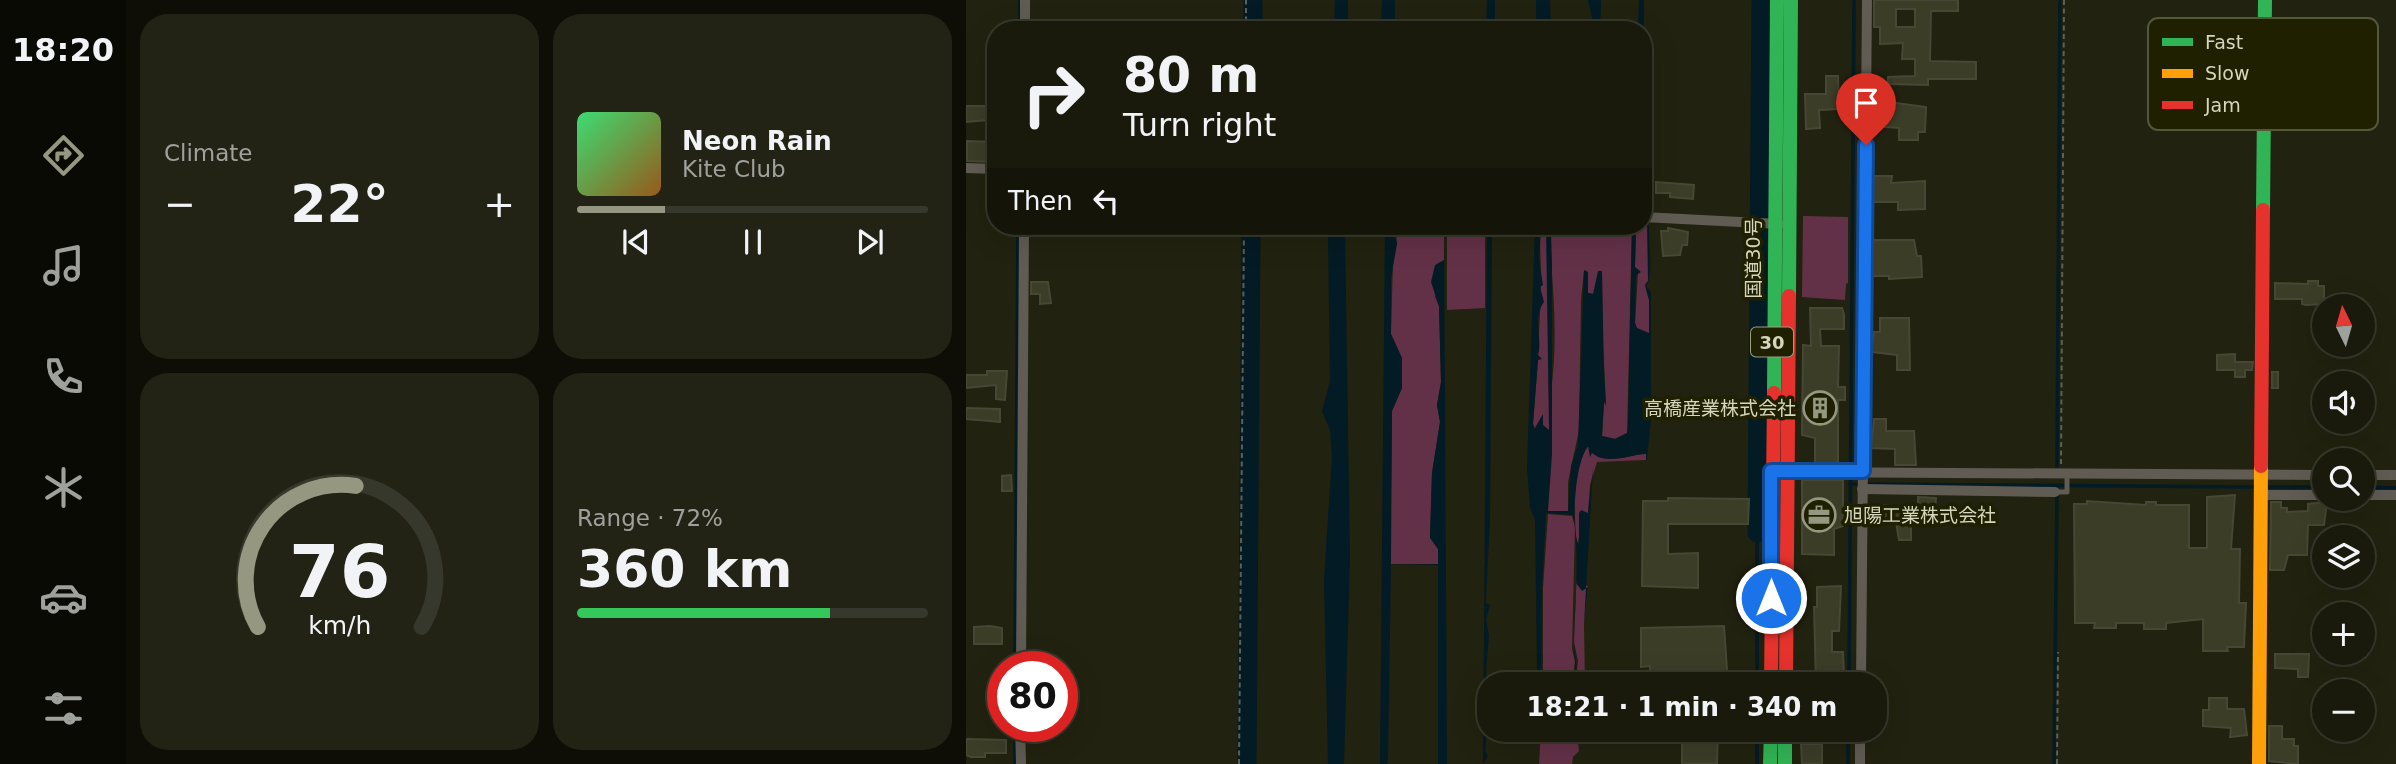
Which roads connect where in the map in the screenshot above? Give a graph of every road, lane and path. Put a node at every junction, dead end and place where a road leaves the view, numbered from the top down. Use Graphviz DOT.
graph roads {
  1 [pos="1025,0"];
  2 [pos="1246,0"];
  3 [pos="1777,0"];
  4 [pos="1791,0"];
  5 [pos="1867,0"];
  6 [pos="2064,0"];
  7 [pos="2265,0"];
  8 [pos="2265,18"];
  9 [pos="1025,21"];
  10 [pos="1246,21"];
  11 [pos="2264,130"];
  12 [pos="966,168"];
  13 [pos="987,169"];
  14 [pos="1652,218"];
  15 [pos="1769,224"];
  16 [pos="1790,225"];
  17 [pos="1024,235"];
  18 [pos="1244,235"];
  19 [pos="1771,471"];
  20 [pos="1788,472"];
  21 [pos="2396,475"];
  22 [pos="1858,477"];
  23 [pos="2312,477"];
  24 [pos="2066,478"];
  25 [pos="2262,485"];
  26 [pos="2051,486"];
  27 [pos="2375,486"];
  28 [pos="2375,486"];
  29 [pos="2312,493"];
  30 [pos="2396,495"];
  31 [pos="1021,651"];
  32 [pos="2059,652"];
  33 [pos="1771,672"];
  34 [pos="1786,672"];
  35 [pos="1860,672"];
  36 [pos="1020,742"];
  37 [pos="1771,742"];
  38 [pos="1785,742"];
  39 [pos="1860,742"];
  40 [pos="1021,764"];
  41 [pos="1239,764"];
  42 [pos="1770,764"];
  43 [pos="1785,764"];
  44 [pos="1860,764"];
  45 [pos="2057,764"];
  46 [pos="2259,764"];
  1 -- 9 [label="street"];
  2 -- 10 [label="path"];
  3 -- 15 [label="main road, 国道30号 / 30"];
  4 -- 16 [label="main road, 国道30号 / 30"];
  5 -- 22 [label="street"];
  6 -- 24 [label="path"];
  7 -- 8 [label="main road"];
  11 -- 25 [label="main road"];
  12 -- 13 [label="street"];
  14 -- 15 [label="street"];
  15 -- 16 [label="street"];
  15 -- 19 [label="main road, 国道30号 / 30"];
  16 -- 20 [label="main road, 国道30号 / 30"];
  17 -- 31 [label="street"];
  18 -- 41 [label="path"];
  19 -- 20 [label="street"];
  19 -- 33 [label="main road, 国道30号 / 30"];
  20 -- 22 [label="street"];
  20 -- 34 [label="main road, 国道30号 / 30"];
  21 -- 27 [label="street"];
  22 -- 26 [label="street"];
  22 -- 26 [label="street"];
  22 -- 35 [label="street"];
  23 -- 25 [label="street"];
  24 -- 25 [label="street"];
  24 -- 26 [label="street"];
  24 -- 26 [label="lane"];
  25 -- 29 [label="street"];
  25 -- 46 [label="main road"];
  28 -- 30 [label="street"];
  32 -- 45 [label="path"];
  36 -- 40 [label="street"];
  37 -- 42 [label="main road"];
  38 -- 43 [label="main road"];
  39 -- 44 [label="street"];
}
